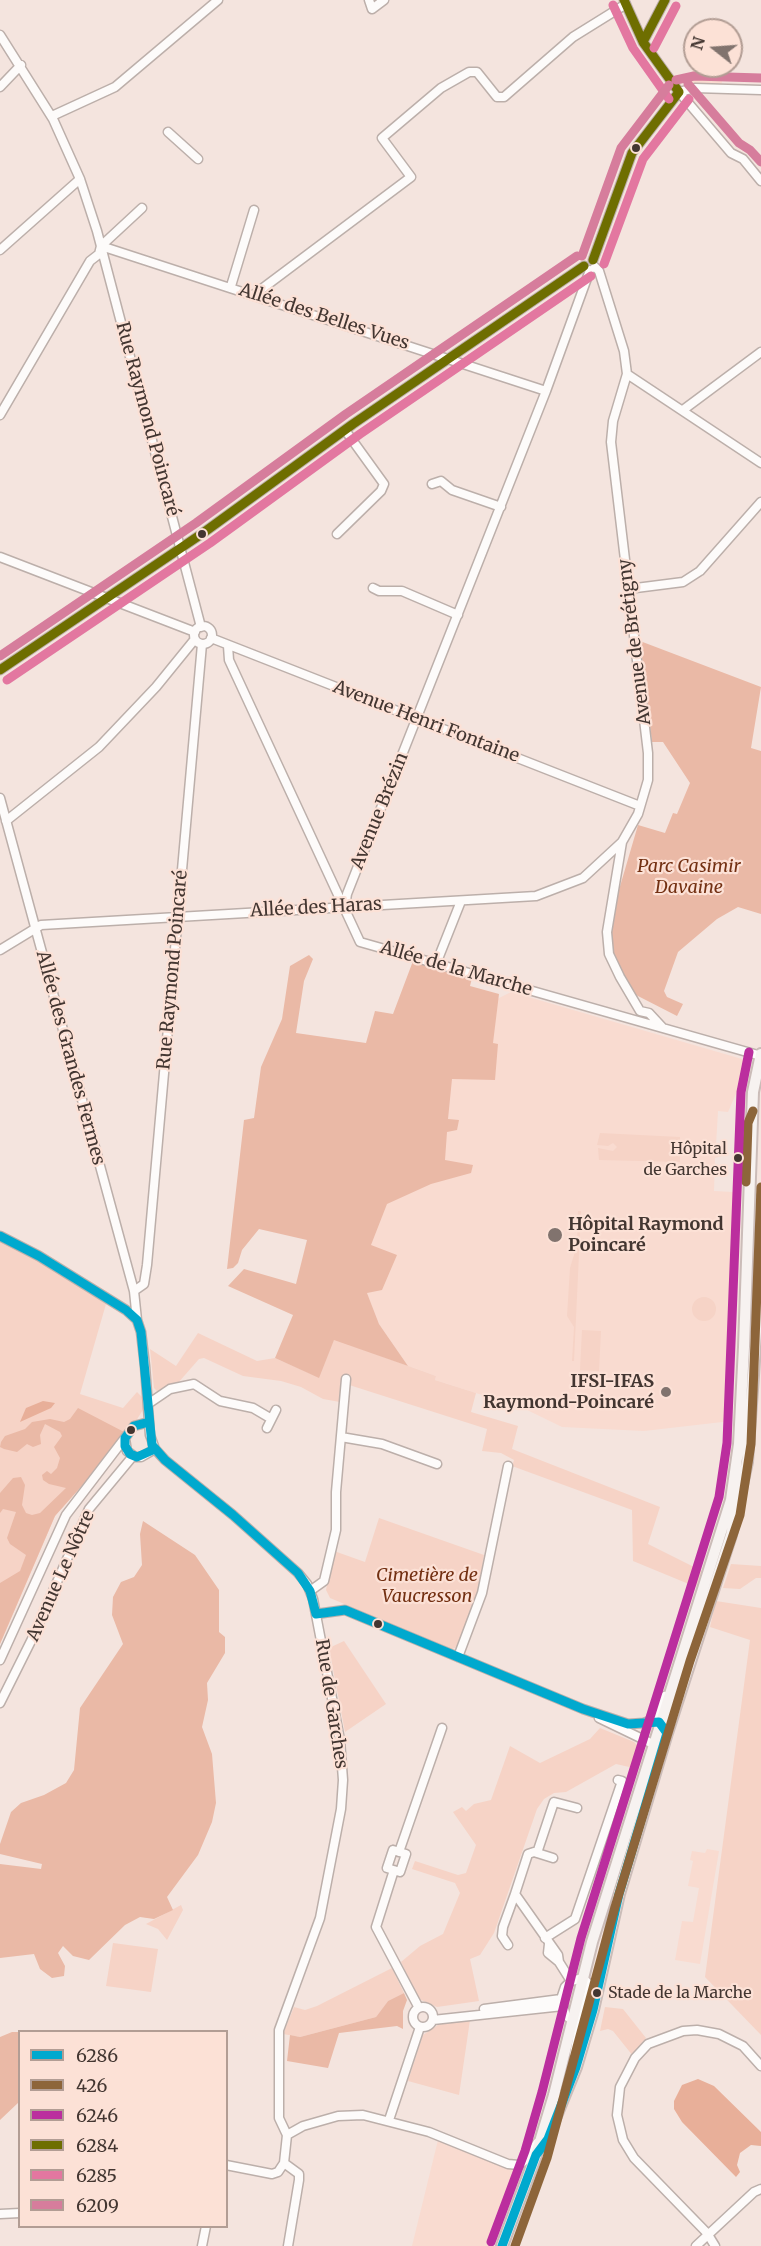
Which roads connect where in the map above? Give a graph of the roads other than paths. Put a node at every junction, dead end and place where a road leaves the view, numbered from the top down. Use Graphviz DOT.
graph roads {
  1 [pos="218,0"];
  2 [pos="369,0"];
  3 [pos="384,0"];
  4 [pos="665,0"];
  5 [pos="625,2"];
  6 [pos="0,35"];
  7 [pos="643,42"];
  8 [pos="21,65"];
  9 [pos="0,87"];
  10 [pos="761,90"];
  11 [pos="679,92"];
  12 [pos="52,116"];
  13 [pos="168,132"];
  14 [pos="198,159"];
  15 [pos="80,179"];
  16 [pos="761,181"];
  17 [pos="142,208"];
  18 [pos="254,210"];
  19 [pos="101,246"];
  20 [pos="0,250"];
  21 [pos="591,266"];
  22 [pos="231,286"];
  23 [pos="255,294"];
  24 [pos="761,352"];
  25 [pos="450,358"];
  26 [pos="627,374"];
  27 [pos="546,392"];
  28 [pos="683,410"];
  29 [pos="0,415"];
  30 [pos="345,430"];
  31 [pos="761,463"];
  32 [pos="432,484"];
  33 [pos="761,502"];
  34 [pos="501,507"];
  35 [pos="337,534"];
  36 [pos="182,547"];
  37 [pos="0,557"];
  38 [pos="373,588"];
  39 [pos="628,589"];
  40 [pos="107,598"];
  41 [pos="458,615"];
  42 [pos="198,636"];
  43 [pos="211,638"];
  44 [pos="228,646"];
  45 [pos="0,670"];
  46 [pos="417,719"];
  47 [pos="0,798"];
  48 [pos="640,806"];
  49 [pos="6,821"];
  50 [pos="622,842"];
  51 [pos="462,901"];
  52 [pos="345,907"];
  53 [pos="178,916"];
  54 [pos="36,928"];
  55 [pos="0,950"];
  56 [pos="436,964"];
  57 [pos="640,1011"];
  58 [pos="636,1021"];
  59 [pos="662,1027"];
  60 [pos="761,1055"];
  61 [pos="761,1199"];
  62 [pos="0,1236"];
  63 [pos="134,1291"];
  64 [pos="746,1303"];
  65 [pos="759,1304"];
  66 [pos="138,1321"];
  67 [pos="754,1327"];
  68 [pos="346,1379"];
  69 [pos="148,1404"];
  70 [pos="276,1410"];
  71 [pos="270,1418"];
  72 [pos="149,1422"];
  73 [pos="267,1428"];
  74 [pos="127,1436"];
  75 [pos="341,1437"];
  76 [pos="155,1449"];
  77 [pos="133,1456"];
  78 [pos="437,1464"];
  79 [pos="508,1466"];
  80 [pos="310,1591"];
  81 [pos="316,1614"];
  82 [pos="458,1657"];
  83 [pos="0,1660"];
  84 [pos="670,1686"];
  85 [pos="0,1703"];
  86 [pos="583,1709"];
  87 [pos="659,1722"];
  88 [pos="644,1723"];
  89 [pos="442,1728"];
  90 [pos="667,1733"];
  91 [pos="658,1746"];
  92 [pos="618,1780"];
  93 [pos="577,1808"];
  94 [pos="537,1853"];
  95 [pos="553,1858"];
  96 [pos="515,1894"];
  97 [pos="547,1941"];
  98 [pos="507,1945"];
  99 [pos="583,1978"];
  100 [pos="571,1981"];
  101 [pos="562,2003"];
  102 [pos="420,2008"];
  103 [pos="433,2017"];
  104 [pos="580,2023"];
  105 [pos="420,2027"];
  106 [pos="761,2066"];
  107 [pos="389,2120"];
  108 [pos="287,2135"];
  109 [pos="542,2135"];
  110 [pos="536,2155"];
  111 [pos="284,2163"];
  112 [pos="228,2164"];
  113 [pos="761,2189"];
  114 [pos="18,2213"];
  115 [pos="0,2214"];
  116 [pos="206,2228"];
  117 [pos="708,2234"];
  118 [pos="202,2246"];
  119 [pos="288,2246"];
  120 [pos="502,2246"];
  121 [pos="696,2246"];
  122 [pos="715,2246"];
  1 -- 12 [label="street"];
  2 -- 3 [label="street"];
  4 -- 7 [label="street"];
  5 -- 7 [label="street"];
  5 -- 23 [label="street"];
  6 -- 8 [label="street, Rue Raymond Poincaré"];
  7 -- 11 [label="street"];
  8 -- 9 [label="street"];
  8 -- 12 [label="street, Rue Raymond Poincaré"];
  10 -- 11 [label="street"];
  11 -- 16 [label="street"];
  11 -- 21 [label="street, Avenue Brézin"];
  12 -- 15 [label="street, Rue Raymond Poincaré"];
  13 -- 14 [label="street"];
  15 -- 19 [label="street, Rue Raymond Poincaré"];
  15 -- 20 [label="street"];
  17 -- 19 [label="street"];
  18 -- 22 [label="street"];
  19 -- 22 [label="street, Allée des Belles Vues"];
  19 -- 29 [label="street"];
  19 -- 36 [label="street, Rue Raymond Poincaré"];
  21 -- 25 [label="street"];
  21 -- 26 [label="street, Avenue de Brétigny"];
  21 -- 27 [label="street, Avenue Brézin"];
  22 -- 23 [label="street, Allée des Belles Vues"];
  23 -- 25 [label="street, Allée des Belles Vues"];
  24 -- 28 [label="street"];
  25 -- 27 [label="street, Allée des Belles Vues"];
  25 -- 30 [label="street"];
  26 -- 28 [label="street"];
  26 -- 39 [label="street, Avenue de Brétigny"];
  27 -- 34 [label="street, Avenue Brézin"];
  28 -- 31 [label="street"];
  30 -- 35 [label="street"];
  30 -- 36 [label="street"];
  32 -- 34 [label="street"];
  33 -- 39 [label="street"];
  34 -- 41 [label="street, Avenue Brézin"];
  36 -- 40 [label="street"];
  36 -- 42 [label="street, Rue Raymond Poincaré"];
  37 -- 40 [label="street"];
  38 -- 41 [label="street"];
  39 -- 48 [label="street, Avenue de Brétigny"];
  40 -- 42 [label="street"];
  40 -- 45 [label="street"];
  41 -- 46 [label="street, Avenue Brézin"];
  42 -- 43 [label="street"];
  42 -- 43 [label="street"];
  42 -- 49 [label="street"];
  42 -- 53 [label="street, Rue Raymond Poincaré"];
  43 -- 44 [label="street, Avenue Henri Fontaine"];
  44 -- 46 [label="street, Avenue Henri Fontaine"];
  44 -- 52 [label="street, Allée de la Marche"];
  46 -- 48 [label="street, Avenue Henri Fontaine"];
  46 -- 52 [label="street, Avenue Brézin"];
  47 -- 49 [label="street, Allée des Grandes Fermes"];
  48 -- 50 [label="street, Avenue de Brétigny"];
  49 -- 54 [label="street, Allée des Grandes Fermes"];
  50 -- 51 [label="street, Allée des Haras"];
  50 -- 57 [label="street, Avenue de Brétigny"];
  51 -- 52 [label="street, Allée des Haras"];
  51 -- 56 [label="street"];
  52 -- 53 [label="street, Allée des Haras"];
  52 -- 56 [label="street, Allée de la Marche"];
  53 -- 54 [label="street, Allée des Haras"];
  53 -- 63 [label="street, Rue Raymond Poincaré"];
  54 -- 55 [label="street, Allée des Haras"];
  54 -- 63 [label="street, Allée des Grandes Fermes"];
  56 -- 58 [label="street, Allée de la Marche"];
  57 -- 58 [label="street"];
  57 -- 59 [label="street, Avenue de Brétigny"];
  58 -- 59 [label="street, Allée de la Marche"];
  59 -- 60 [label="street, Allée de la Marche"];
  60 -- 64 [label="main road"];
  61 -- 65 [label="main road"];
  62 -- 66 [label="street"];
  63 -- 66 [label="street, Allée des Grandes Fermes"];
  64 -- 65 [label="main road"];
  64 -- 67 [label="main road"];
  65 -- 67 [label="main road"];
  66 -- 69 [label="street"];
  67 -- 84 [label="main road"];
  67 -- 90 [label="main road"];
  68 -- 75 [label="street"];
  69 -- 71 [label="street"];
  69 -- 72 [label="street"];
  70 -- 71 [label="street"];
  71 -- 73 [label="street"];
  72 -- 74 [label="street, Avenue Le Nôtre"];
  72 -- 76 [label="street"];
  74 -- 77 [label="street"];
  74 -- 83 [label="street, Avenue Le Nôtre"];
  75 -- 78 [label="street"];
  75 -- 80 [label="street"];
  76 -- 77 [label="street"];
  76 -- 80 [label="street, Rue de Garches"];
  77 -- 85 [label="street, Avenue Le Nôtre"];
  79 -- 82 [label="street"];
  80 -- 81 [label="street, Rue de Garches"];
  81 -- 82 [label="street"];
  81 -- 108 [label="street, Rue de Garches"];
  82 -- 86 [label="street"];
  84 -- 87 [label="main road"];
  84 -- 88 [label="street"];
  86 -- 88 [label="street"];
  86 -- 91 [label="street"];
  87 -- 88 [label="street"];
  87 -- 90 [label="street"];
  87 -- 91 [label="main road"];
  89 -- 102 [label="street"];
  90 -- 91 [label="main road"];
  91 -- 99 [label="main road"];
  91 -- 104 [label="main road"];
  92 -- 97 [label="street"];
  93 -- 94 [label="street"];
  94 -- 95 [label="street"];
  94 -- 96 [label="street"];
  96 -- 97 [label="street"];
  96 -- 98 [label="street"];
  97 -- 100 [label="street"];
  99 -- 100 [label="street"];
  99 -- 104 [label="main road"];
  100 -- 101 [label="street"];
  101 -- 103 [label="street"];
  101 -- 104 [label="street"];
  102 -- 103 [label="street"];
  102 -- 105 [label="street"];
  103 -- 105 [label="street"];
  104 -- 109 [label="main road"];
  104 -- 110 [label="main road"];
  105 -- 107 [label="street"];
  106 -- 117 [label="street"];
  107 -- 108 [label="street"];
  107 -- 109 [label="street"];
  108 -- 111 [label="street, Rue de Garches"];
  109 -- 110 [label="main road"];
  110 -- 120 [label="main road"];
  111 -- 112 [label="street"];
  111 -- 119 [label="street"];
  113 -- 117 [label="street"];
  114 -- 115 [label="street"];
  116 -- 118 [label="street"];
  117 -- 121 [label="street"];
  117 -- 122 [label="street"];
}
